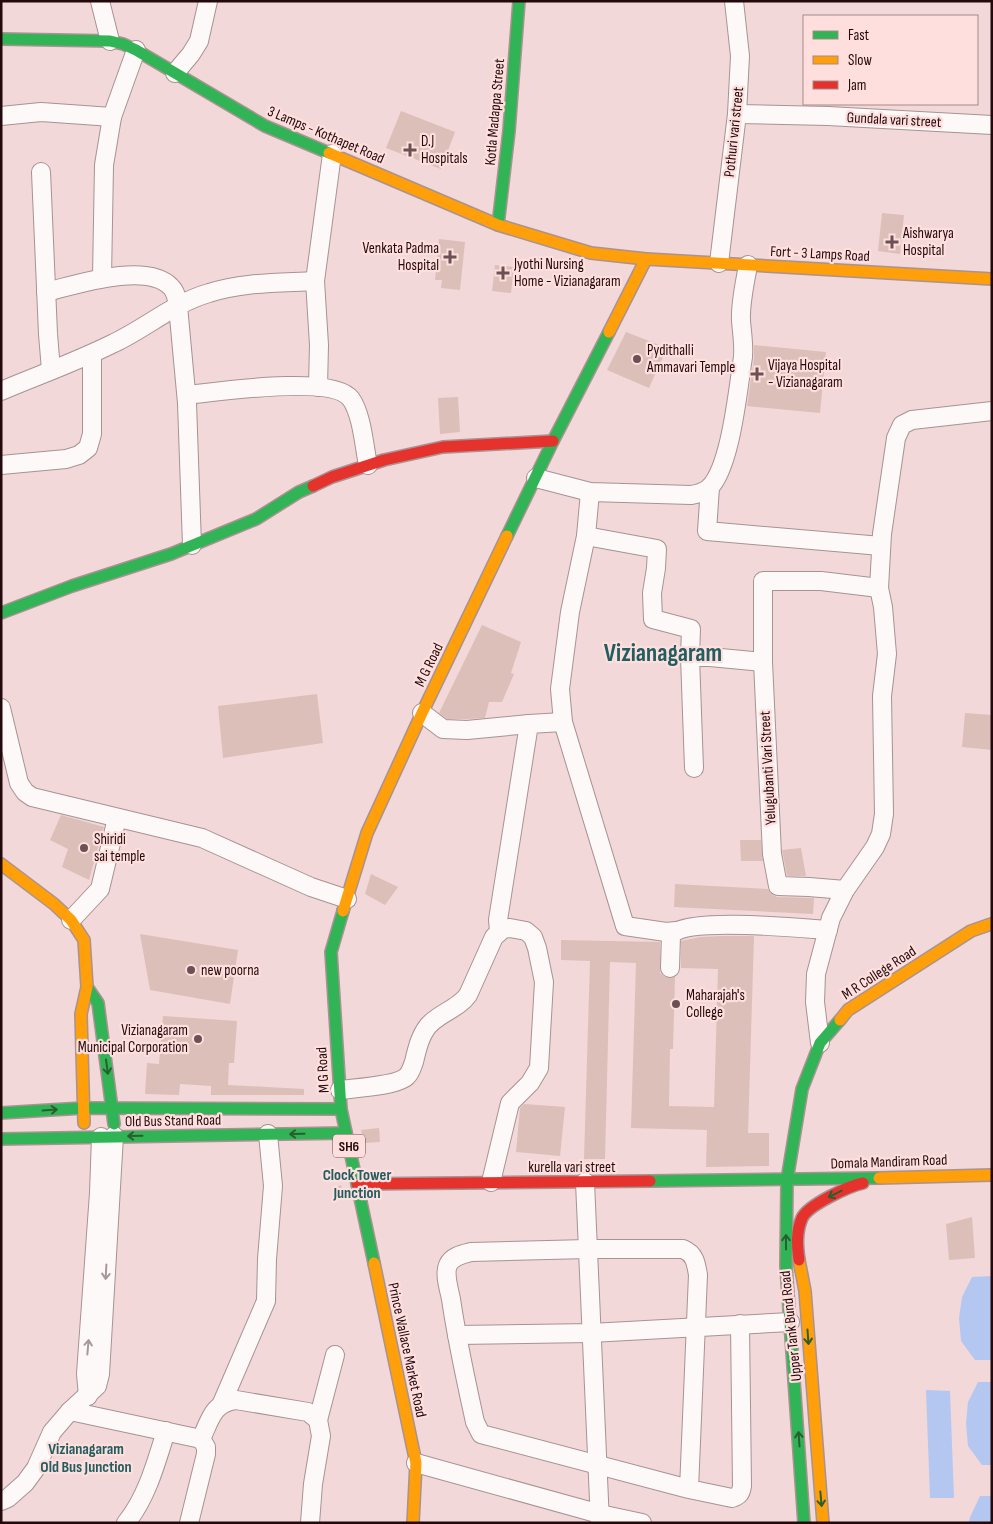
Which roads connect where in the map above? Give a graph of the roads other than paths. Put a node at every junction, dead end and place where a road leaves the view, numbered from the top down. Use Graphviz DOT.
graph roads {
  1 [pos="100,1"];
  2 [pos="208,1"];
  3 [pos="519,1"];
  4 [pos="734,1"];
  5 [pos="1,39"];
  6 [pos="110,41"];
  7 [pos="136,50"];
  8 [pos="175,73"];
  9 [pos="737,114"];
  10 [pos="1,116"];
  11 [pos="112,117"];
  12 [pos="992,125"];
  13 [pos="332,154"];
  14 [pos="41,172"];
  15 [pos="498,225"];
  16 [pos="646,259"];
  17 [pos="719,263"];
  18 [pos="748,265"];
  19 [pos="102,278"];
  20 [pos="992,279"];
  21 [pos="315,281"];
  22 [pos="46,292"];
  23 [pos="178,306"];
  24 [pos="92,354"];
  25 [pos="52,370"];
  26 [pos="318,387"];
  27 [pos="1,391"];
  28 [pos="187,395"];
  29 [pos="992,411"];
  30 [pos="553,441"];
  31 [pos="1,465"];
  32 [pos="368,465"];
  33 [pos="536,478"];
  34 [pos="710,487"];
  35 [pos="590,492"];
  36 [pos="586,536"];
  37 [pos="192,545"];
  38 [pos="882,546"];
  39 [pos="879,588"];
  40 [pos="1,613"];
  41 [pos="690,657"];
  42 [pos="762,662"];
  43 [pos="1,708"];
  44 [pos="422,712"];
  45 [pos="563,722"];
  46 [pos="529,724"];
  47 [pos="694,768"];
  48 [pos="117,818"];
  49 [pos="1,864"];
  50 [pos="845,890"];
  51 [pos="347,899"];
  52 [pos="71,920"];
  53 [pos="991,920"];
  54 [pos="828,930"];
  55 [pos="499,931"];
  56 [pos="676,931"];
  57 [pos="670,968"];
  58 [pos="87,987"];
  59 [pos="820,1043"];
  60 [pos="340,1090"];
  61 [pos="83,1108"];
  62 [pos="113,1108"];
  63 [pos="341,1109"];
  64 [pos="1,1113"];
  65 [pos="346,1133"];
  66 [pos="268,1134"];
  67 [pos="100,1137"];
  68 [pos="1,1139"];
  69 [pos="992,1175"];
  70 [pos="881,1177"];
  71 [pos="787,1180"];
  72 [pos="491,1182"];
  73 [pos="585,1182"];
  74 [pos="357,1184"];
  75 [pos="588,1249"];
  76 [pos="790,1322"];
  77 [pos="740,1324"];
  78 [pos="696,1326"];
  79 [pos="591,1333"];
  80 [pos="457,1335"];
  81 [pos="335,1355"];
  82 [pos="222,1403"];
  83 [pos="70,1411"];
  84 [pos="318,1420"];
  85 [pos="166,1432"];
  86 [pos="201,1439"];
  87 [pos="416,1463"];
  88 [pos="598,1465"];
  89 [pos="690,1489"];
  90 [pos="1,1501"];
  91 [pos="600,1518"];
  92 [pos="126,1523"];
  93 [pos="189,1523"];
  94 [pos="310,1523"];
  95 [pos="413,1523"];
  96 [pos="642,1523"];
  97 [pos="804,1523"];
  98 [pos="823,1523"];
  1 -- 6 [label="street"];
  2 -- 8 [label="street"];
  3 -- 15 [label="street, Kotla Madappa Street"];
  4 -- 9 [label="street, Pothuri vari street"];
  5 -- 6 [label="street, 3 Lamps - Kothapet Road"];
  6 -- 7 [label="street, 3 Lamps - Kothapet Road"];
  7 -- 8 [label="street, 3 Lamps - Kothapet Road"];
  7 -- 11 [label="street"];
  8 -- 13 [label="street, 3 Lamps - Kothapet Road"];
  9 -- 12 [label="street, Gundala vari street"];
  9 -- 17 [label="street, Pothuri vari street"];
  10 -- 11 [label="street"];
  11 -- 19 [label="street"];
  13 -- 15 [label="street, 3 Lamps - Kothapet Road"];
  13 -- 21 [label="street"];
  14 -- 22 [label="street"];
  15 -- 16 [label="street, 3 Lamps - Kothapet Road"];
  16 -- 17 [label="street, Fort - 3 Lamps Road"];
  16 -- 30 [label="street, M G Road"];
  17 -- 18 [label="street, Fort - 3 Lamps Road"];
  18 -- 20 [label="street, Fort - 3 Lamps Road"];
  18 -- 34 [label="street"];
  19 -- 22 [label="street"];
  19 -- 23 [label="street"];
  21 -- 23 [label="street"];
  21 -- 26 [label="street"];
  22 -- 25 [label="street"];
  23 -- 24 [label="street"];
  23 -- 28 [label="street"];
  24 -- 25 [label="street"];
  24 -- 31 [label="street"];
  25 -- 27 [label="street"];
  26 -- 28 [label="street"];
  26 -- 32 [label="street"];
  28 -- 37 [label="street"];
  29 -- 38 [label="street"];
  30 -- 32 [label="street"];
  30 -- 33 [label="street, M G Road"];
  32 -- 37 [label="street"];
  33 -- 35 [label="street"];
  33 -- 44 [label="street, M G Road"];
  34 -- 35 [label="street"];
  34 -- 38 [label="street"];
  35 -- 36 [label="street"];
  36 -- 41 [label="street"];
  36 -- 45 [label="street"];
  37 -- 40 [label="street"];
  38 -- 39 [label="street"];
  39 -- 42 [label="street, Yelugubanti Vari Street"];
  39 -- 50 [label="street"];
  41 -- 42 [label="street"];
  41 -- 47 [label="street"];
  42 -- 50 [label="street, Yelugubanti Vari Street"];
  43 -- 48 [label="street"];
  44 -- 46 [label="street"];
  44 -- 51 [label="street, M G Road"];
  45 -- 46 [label="street"];
  45 -- 56 [label="street"];
  46 -- 55 [label="street"];
  48 -- 51 [label="street"];
  48 -- 52 [label="street"];
  49 -- 52 [label="street"];
  50 -- 54 [label="street"];
  51 -- 60 [label="street, M G Road"];
  52 -- 58 [label="street"];
  53 -- 59 [label="street, M R College Road"];
  54 -- 56 [label="street"];
  54 -- 59 [label="street"];
  55 -- 60 [label="street"];
  55 -- 72 [label="street"];
  56 -- 57 [label="street"];
  58 -- 61 [label="street"];
  58 -- 62 [label="street, one-way"];
  59 -- 71 [label="street, M R College Road"];
  60 -- 63 [label="street, M G Road"];
  61 -- 62 [label="street, Old Bus Stand Road"];
  64 -- 61 [label="street, Old Bus Stand Road, one-way"];
  61 -- 67 [label="street"];
  62 -- 63 [label="street, Old Bus Stand Road"];
  62 -- 67 [label="street"];
  63 -- 65 [label="street, SH6"];
  65 -- 66 [label="street, Old Bus Stand Road, one-way"];
  65 -- 74 [label="street, SH6"];
  66 -- 67 [label="street, Old Bus Stand Road, one-way"];
  66 -- 82 [label="street"];
  67 -- 68 [label="street, Old Bus Stand Road"];
  67 -- 83 [label="street"];
  69 -- 70 [label="street, Domala Mandiram Road"];
  70 -- 71 [label="street, Domala Mandiram Road"];
  70 -- 98 [label="street, Upper Tank Bund Road, one-way"];
  71 -- 73 [label="street, kurella vari street"];
  76 -- 71 [label="street, Upper Tank Bund Road, one-way"];
  72 -- 73 [label="street, kurella vari street"];
  72 -- 74 [label="street, kurella vari street"];
  73 -- 75 [label="street"];
  74 -- 87 [label="street, Prince Wallace Market Road"];
  75 -- 78 [label="street"];
  75 -- 79 [label="street"];
  75 -- 80 [label="street"];
  76 -- 77 [label="street"];
  97 -- 76 [label="street, Upper Tank Bund Road, one-way"];
  77 -- 78 [label="street"];
  77 -- 89 [label="street"];
  78 -- 79 [label="street"];
  78 -- 89 [label="street"];
  79 -- 80 [label="street"];
  79 -- 88 [label="street"];
  80 -- 88 [label="street"];
  81 -- 84 [label="street"];
  82 -- 84 [label="street"];
  82 -- 86 [label="street"];
  83 -- 85 [label="street"];
  83 -- 90 [label="street"];
  84 -- 94 [label="street"];
  85 -- 86 [label="street"];
  85 -- 92 [label="street"];
  86 -- 93 [label="street"];
  87 -- 91 [label="street"];
  87 -- 95 [label="street, Prince Wallace Market Road"];
  88 -- 89 [label="street"];
  88 -- 91 [label="street"];
  91 -- 96 [label="street"];
}
